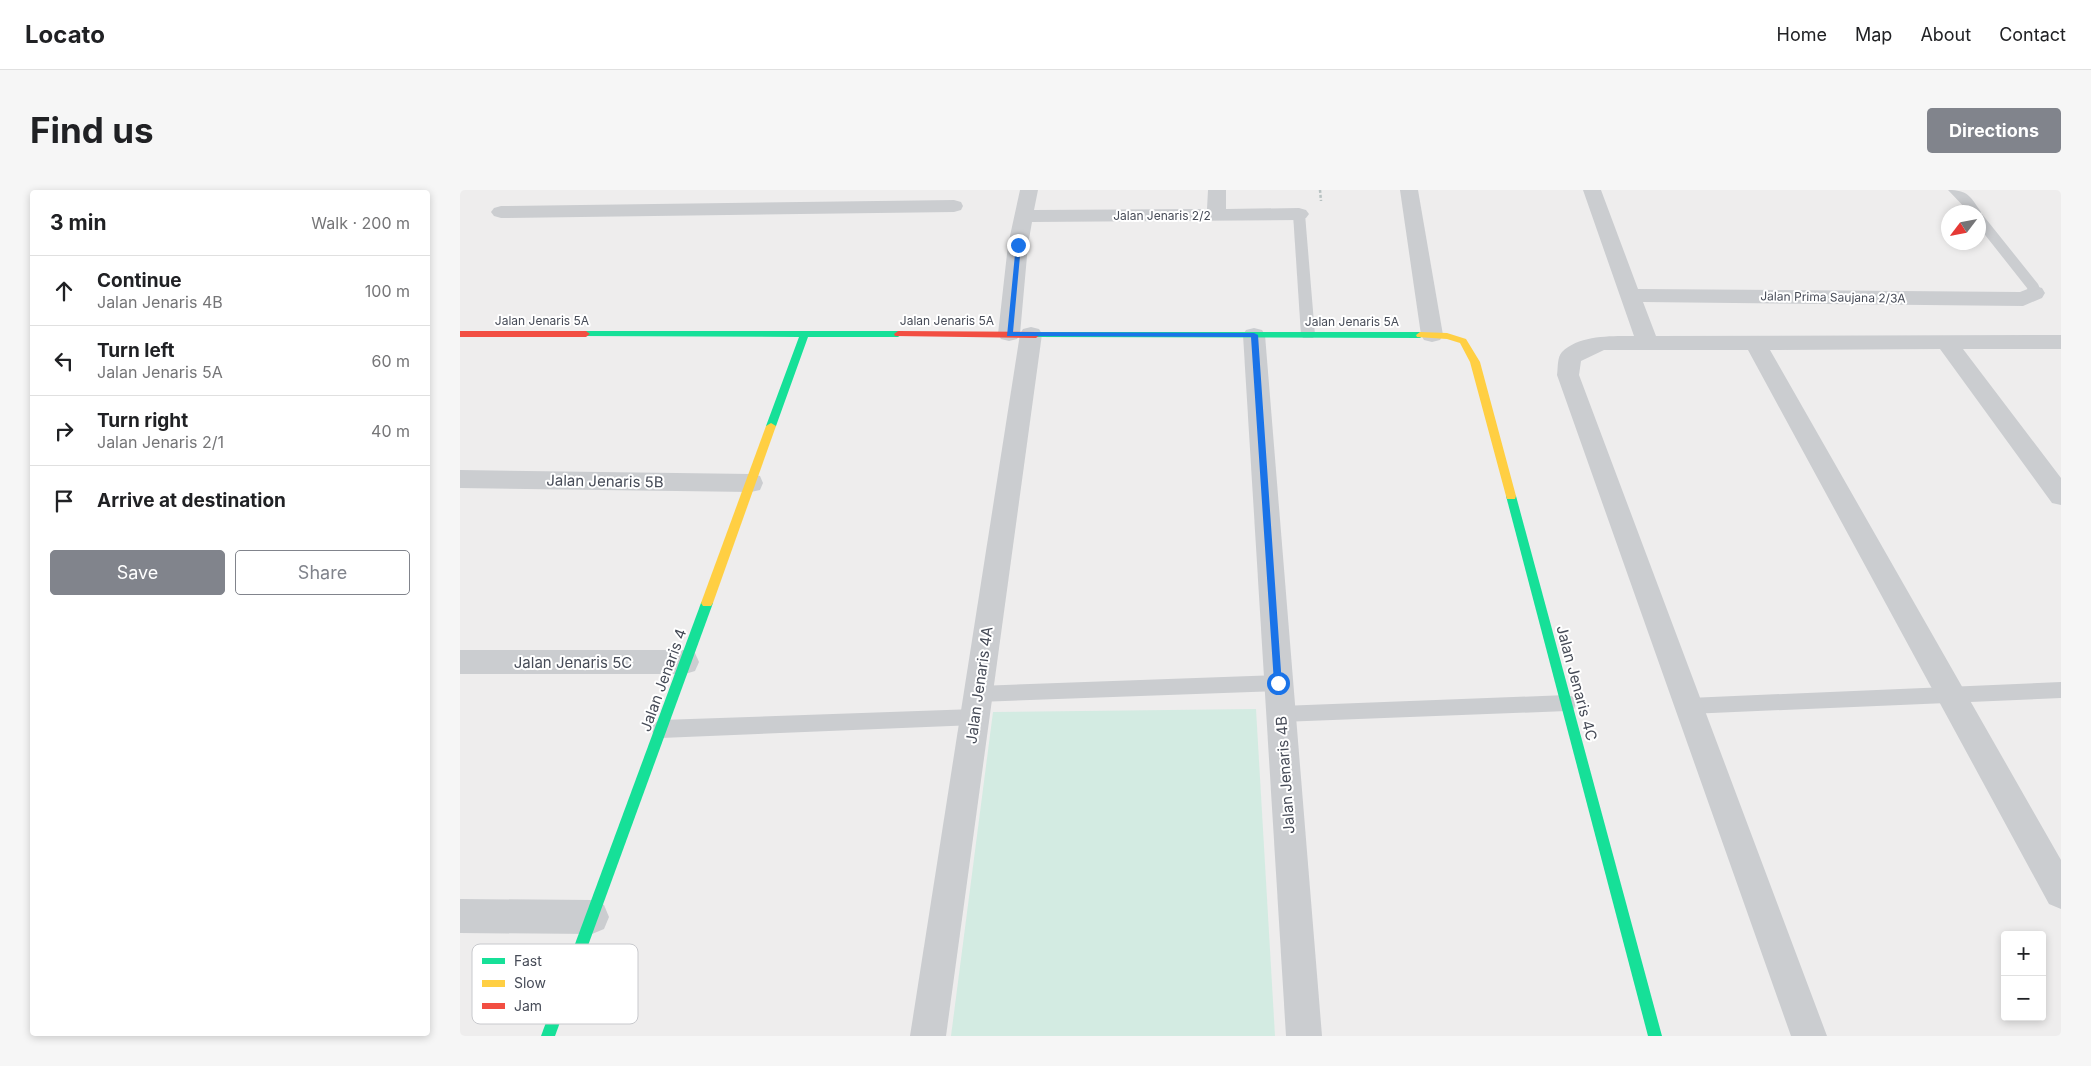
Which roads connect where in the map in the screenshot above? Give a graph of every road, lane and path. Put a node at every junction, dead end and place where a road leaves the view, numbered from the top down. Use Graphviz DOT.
graph roads {
  1 [pos="739,190"];
  2 [pos="1029,190"];
  3 [pos="1217,190"];
  4 [pos="1409,190"];
  5 [pos="1592,190"];
  6 [pos="1954,190"];
  7 [pos="1969,205"];
  8 [pos="954,206"];
  9 [pos="729,209"];
  10 [pos="501,212"];
  11 [pos="1299,214"];
  12 [pos="1216,215"];
  13 [pos="1024,216"];
  14 [pos="1986,227"];
  15 [pos="2035,293"];
  16 [pos="1630,296"];
  17 [pos="460,334"];
  18 [pos="805,334"];
  19 [pos="1020,334"];
  20 [pos="1254,335"];
  21 [pos="1308,335"];
  22 [pos="1432,335"];
  23 [pos="1463,341"];
  24 [pos="1647,342"];
  25 [pos="1755,342"];
  26 [pos="1946,342"];
  27 [pos="2061,342"];
  28 [pos="460,479"];
  29 [pos="751,483"];
  30 [pos="2061,496"];
  31 [pos="460,662"];
  32 [pos="685,662"];
  33 [pos="1278,683"];
  34 [pos="2061,690"];
  35 [pos="1951,695"];
  36 [pos="1567,703"];
  37 [pos="976,706"];
  38 [pos="1688,706"];
  39 [pos="1281,714"];
  40 [pos="661,729"];
  41 [pos="2061,892"];
  42 [pos="460,916"];
  43 [pos="592,916"];
  44 [pos="582,944"];
  45 [pos="552,1024"];
  46 [pos="548,1036"];
  47 [pos="928,1036"];
  48 [pos="1304,1036"];
  49 [pos="1655,1036"];
  50 [pos="1809,1036"];
  1 -- 9 [label="street"];
  2 -- 13 [label="street, Jalan Jenaris 4A"];
  3 -- 12 [label="street"];
  4 -- 22 [label="street"];
  5 -- 16 [label="street"];
  6 -- 7 [label="lane"];
  8 -- 9 [label="street"];
  9 -- 10 [label="street"];
  11 -- 12 [label="street, Jalan Jenaris 2/2"];
  11 -- 21 [label="lane"];
  12 -- 13 [label="street, Jalan Jenaris 2/2"];
  13 -- 19 [label="street, Jalan Jenaris 4A"];
  14 -- 15 [label="lane"];
  15 -- 16 [label="street, Jalan Prima Saujana 2/3A"];
  16 -- 24 [label="street"];
  17 -- 18 [label="street, Jalan Jenaris 5A"];
  18 -- 19 [label="street, Jalan Jenaris 5A"];
  18 -- 29 [label="street, Jalan Jenaris 4"];
  19 -- 20 [label="street, Jalan Jenaris 5A"];
  19 -- 37 [label="street, Jalan Jenaris 4A"];
  20 -- 21 [label="street, Jalan Jenaris 5A"];
  20 -- 33 [label="street, Jalan Jenaris 4B"];
  21 -- 22 [label="street, Jalan Jenaris 5A"];
  22 -- 23 [label="street, Jalan Jenaris 5A"];
  23 -- 36 [label="street, Jalan Jenaris 4C"];
  24 -- 25 [label="street"];
  24 -- 38 [label="street"];
  25 -- 26 [label="street"];
  25 -- 35 [label="street"];
  26 -- 27 [label="street"];
  26 -- 30 [label="street"];
  28 -- 29 [label="street, Jalan Jenaris 5B"];
  29 -- 32 [label="street, Jalan Jenaris 4"];
  31 -- 32 [label="street, Jalan Jenaris 5C"];
  32 -- 40 [label="street, Jalan Jenaris 4"];
  33 -- 37 [label="lane"];
  33 -- 39 [label="street, Jalan Jenaris 4B"];
  34 -- 35 [label="lane"];
  35 -- 38 [label="lane"];
  35 -- 41 [label="street"];
  36 -- 39 [label="lane"];
  36 -- 49 [label="street, Jalan Jenaris 4C"];
  37 -- 40 [label="lane"];
  37 -- 47 [label="street, Jalan Jenaris 4A"];
  38 -- 50 [label="street"];
  39 -- 48 [label="street, Jalan Jenaris 4B"];
  40 -- 43 [label="street, Jalan Jenaris 4"];
  42 -- 43 [label="street"];
  43 -- 44 [label="street, Jalan Jenaris 4"];
  45 -- 46 [label="street, Jalan Jenaris 4"];
}
